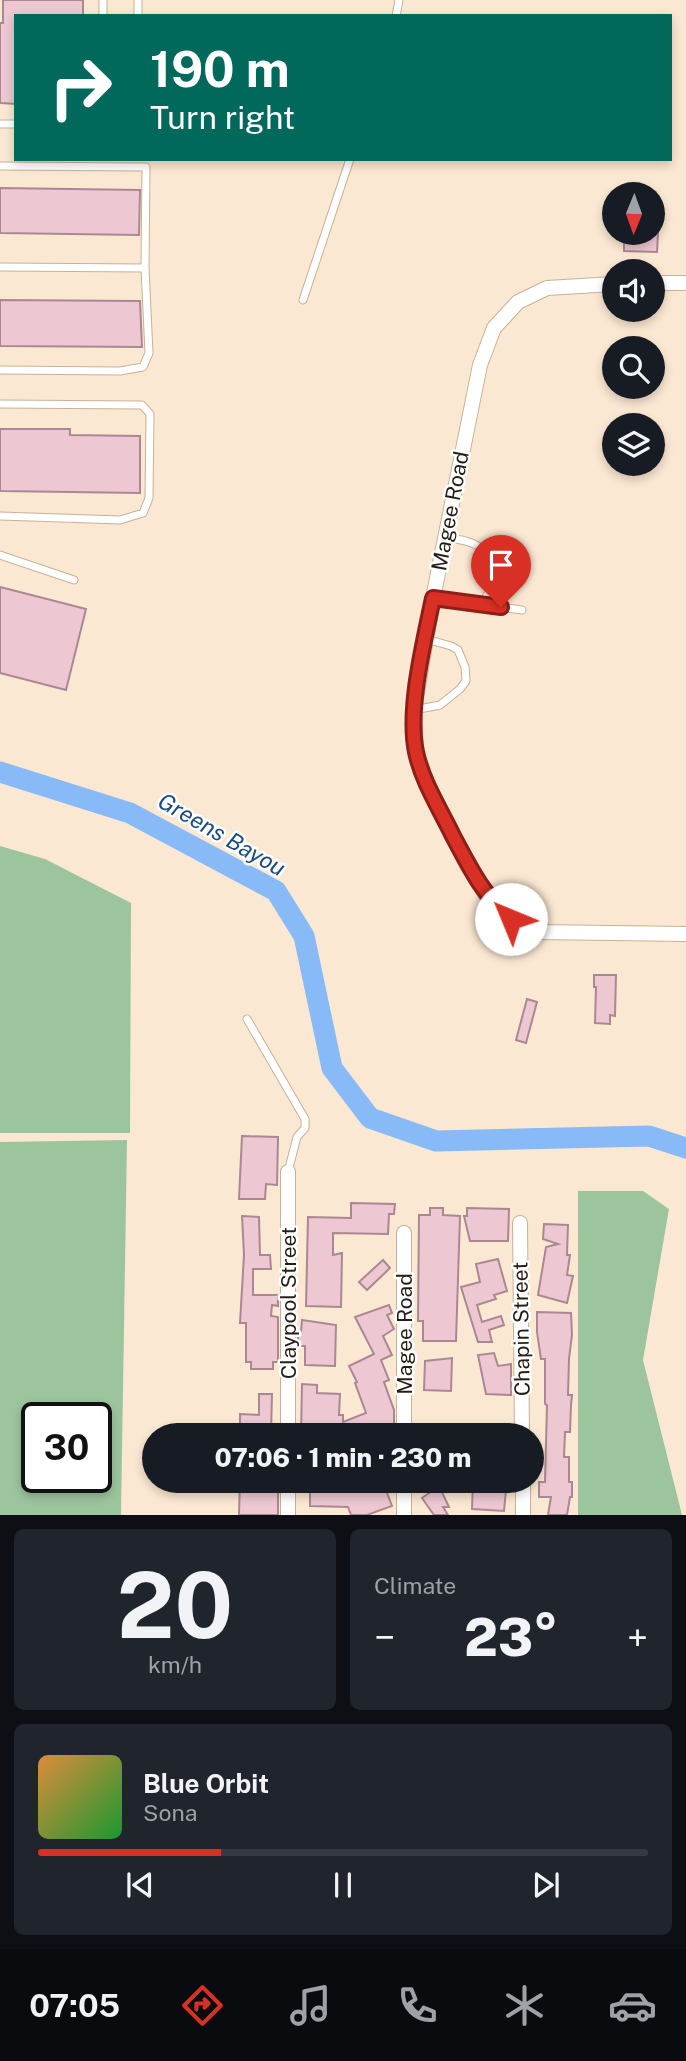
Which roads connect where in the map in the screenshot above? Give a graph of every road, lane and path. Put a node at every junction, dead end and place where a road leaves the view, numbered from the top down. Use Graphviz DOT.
graph roads {
  1 [pos="349,161"];
  2 [pos="0,166"];
  3 [pos="0,267"];
  4 [pos="145,268"];
  5 [pos="665,283"];
  6 [pos="686,283"];
  7 [pos="602,285"];
  8 [pos="303,300"];
  9 [pos="0,370"];
  10 [pos="0,404"];
  11 [pos="0,516"];
  12 [pos="445,537"];
  13 [pos="0,555"];
  14 [pos="74,580"];
  15 [pos="433,598"];
  16 [pos="480,605"];
  17 [pos="522,610"];
  18 [pos="425,638"];
  19 [pos="414,710"];
  20 [pos="686,934"];
  21 [pos="247,1018"];
  22 [pos="288,1172"];
  23 [pos="520,1223"];
  24 [pos="404,1233"];
  25 [pos="288,1423"];
  26 [pos="404,1423"];
  27 [pos="522,1423"];
  28 [pos="288,1493"];
  29 [pos="404,1493"];
  30 [pos="523,1493"];
  31 [pos="288,1515"];
  32 [pos="404,1515"];
  33 [pos="523,1515"];
  1 -- 8 [label="lane"];
  2 -- 4 [label="lane"];
  3 -- 4 [label="lane"];
  4 -- 9 [label="lane"];
  5 -- 6 [label="street"];
  7 -- 12 [label="street, Magee Road"];
  10 -- 11 [label="lane"];
  12 -- 15 [label="street, Magee Road"];
  12 -- 16 [label="lane"];
  13 -- 14 [label="lane"];
  15 -- 16 [label="lane"];
  15 -- 18 [label="street, Magee Road"];
  16 -- 17 [label="lane"];
  18 -- 19 [label="street, Magee Road"];
  18 -- 19 [label="lane"];
  19 -- 20 [label="street, Magee Road"];
  21 -- 22 [label="lane"];
  22 -- 25 [label="street, Claypool Street"];
  23 -- 27 [label="street, Chapin Street"];
  24 -- 26 [label="street, Magee Road"];
  28 -- 31 [label="street"];
  29 -- 32 [label="street"];
  30 -- 33 [label="street"];
}
